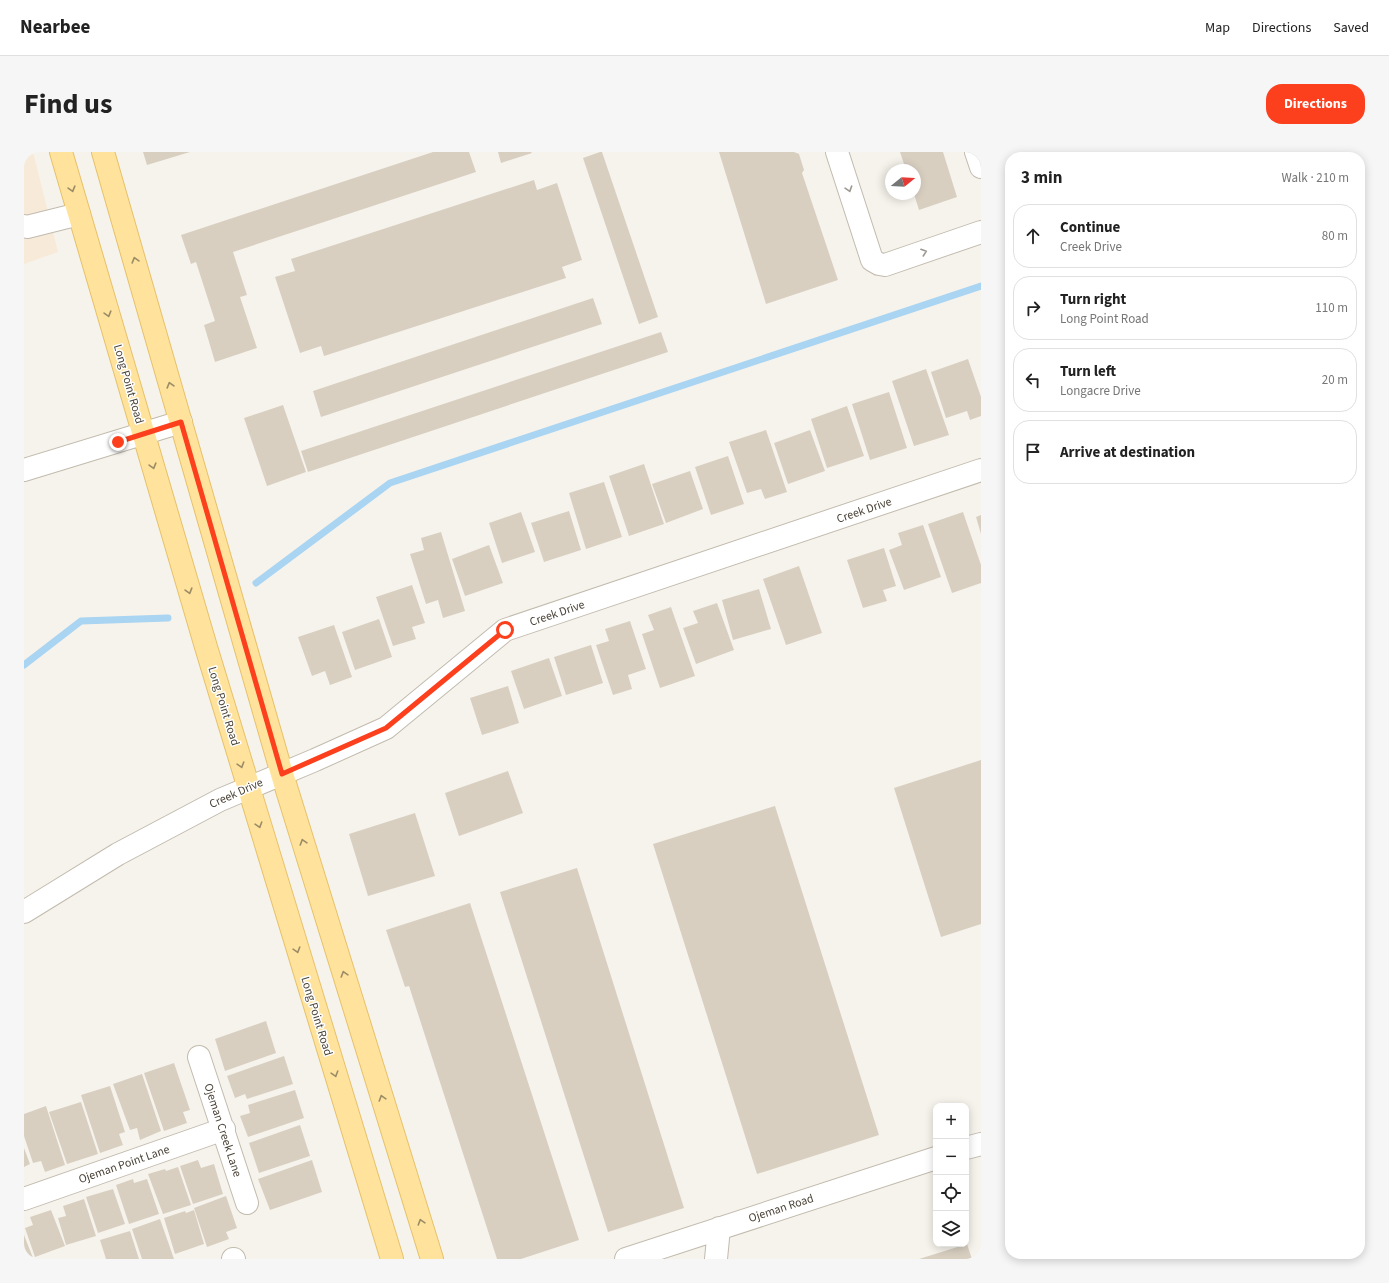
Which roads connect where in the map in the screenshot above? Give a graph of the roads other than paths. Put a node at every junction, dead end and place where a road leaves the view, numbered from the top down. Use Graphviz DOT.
graph roads {
  1 [pos="61,152"];
  2 [pos="103,152"];
  3 [pos="837,152"];
  4 [pos="976,152"];
  5 [pos="981,167"];
  6 [pos="79,214"];
  7 [pos="24,226"];
  8 [pos="981,232"];
  9 [pos="181,422"];
  10 [pos="143,434"];
  11 [pos="24,470"];
  12 [pos="981,470"];
  13 [pos="282,774"];
  14 [pos="248,788"];
  15 [pos="24,912"];
  16 [pos="199,1057"];
  17 [pos="224,1129"];
  18 [pos="981,1144"];
  19 [pos="969,1147"];
  20 [pos="933,1159"];
  21 [pos="24,1199"];
  22 [pos="247,1203"];
  23 [pos="720,1228"];
  24 [pos="392,1259"];
  25 [pos="432,1259"];
  26 [pos="626,1259"];
  27 [pos="716,1259"];
  1 -- 6 [label="main road, Long Point Road, one-way"];
  9 -- 2 [label="main road, one-way"];
  3 -- 8 [label="street, one-way"];
  4 -- 5 [label="street"];
  6 -- 7 [label="street"];
  6 -- 10 [label="main road, Long Point Road, one-way"];
  9 -- 10 [label="street"];
  9 -- 13 [label="main road"];
  10 -- 11 [label="street"];
  10 -- 14 [label="main road, Long Point Road, one-way"];
  12 -- 13 [label="street, Creek Drive"];
  13 -- 14 [label="street, Creek Drive"];
  25 -- 13 [label="main road, one-way"];
  14 -- 15 [label="street, Creek Drive"];
  14 -- 24 [label="main road, Long Point Road, one-way"];
  16 -- 17 [label="street, Ojeman Creek Lane"];
  17 -- 21 [label="street, Ojeman Point Lane"];
  17 -- 22 [label="street, Ojeman Creek Lane"];
  18 -- 19 [label="street"];
  20 -- 23 [label="street, Ojeman Road"];
  23 -- 26 [label="street, Ojeman Road"];
  23 -- 27 [label="street"];
}
